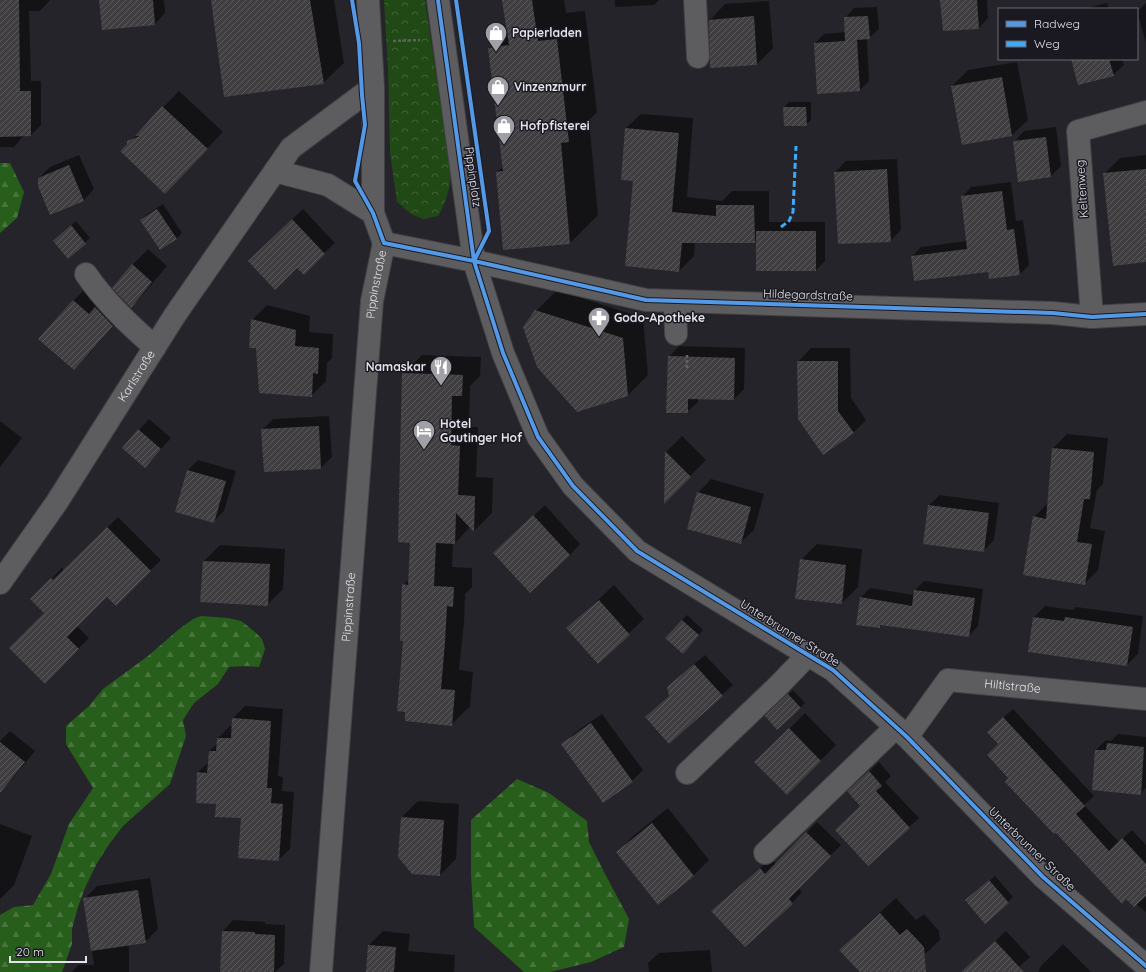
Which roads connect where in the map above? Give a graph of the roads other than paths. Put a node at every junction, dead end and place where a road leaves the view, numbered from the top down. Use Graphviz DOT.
graph roads {
  1 [pos="368,0"];
  2 [pos="438,0"];
  3 [pos="695,0"];
  4 [pos="698,58"];
  5 [pos="373,87"];
  6 [pos="1146,112"];
  7 [pos="275,171"];
  8 [pos="373,213"];
  9 [pos="384,243"];
  10 [pos="474,261"];
  11 [pos="86,274"];
  12 [pos="675,301"];
  13 [pos="1146,314"];
  14 [pos="1092,317"];
  15 [pos="676,334"];
  16 [pos="155,347"];
  17 [pos="503,354"];
  18 [pos="0,583"];
  19 [pos="808,655"];
  20 [pos="1146,699"];
  21 [pos="901,732"];
  22 [pos="687,773"];
  23 [pos="765,853"];
  24 [pos="1146,966"];
  25 [pos="321,972"];
  1 -- 5 [label="street"];
  2 -- 10 [label="street, Pippinplatz"];
  3 -- 4 [label="street"];
  5 -- 7 [label="street, Karlstraße"];
  5 -- 8 [label="street"];
  6 -- 14 [label="street, Keltenweg"];
  7 -- 8 [label="street"];
  7 -- 16 [label="street, Karlstraße"];
  8 -- 9 [label="street"];
  9 -- 10 [label="street"];
  9 -- 25 [label="street, Pippinstraße"];
  10 -- 12 [label="street, Hildegardstraße"];
  10 -- 17 [label="street, Pippinplatz"];
  11 -- 16 [label="street"];
  12 -- 14 [label="street, Hildegardstraße"];
  12 -- 15 [label="street"];
  13 -- 14 [label="street, Hildegardstraße"];
  16 -- 18 [label="street, Karlstraße"];
  17 -- 19 [label="street, Unterbrunner Straße"];
  19 -- 21 [label="street, Unterbrunner Straße"];
  19 -- 22 [label="street"];
  20 -- 21 [label="street, Hiltlstraße"];
  21 -- 23 [label="street"];
  21 -- 24 [label="street, Unterbrunner Straße"];
}
